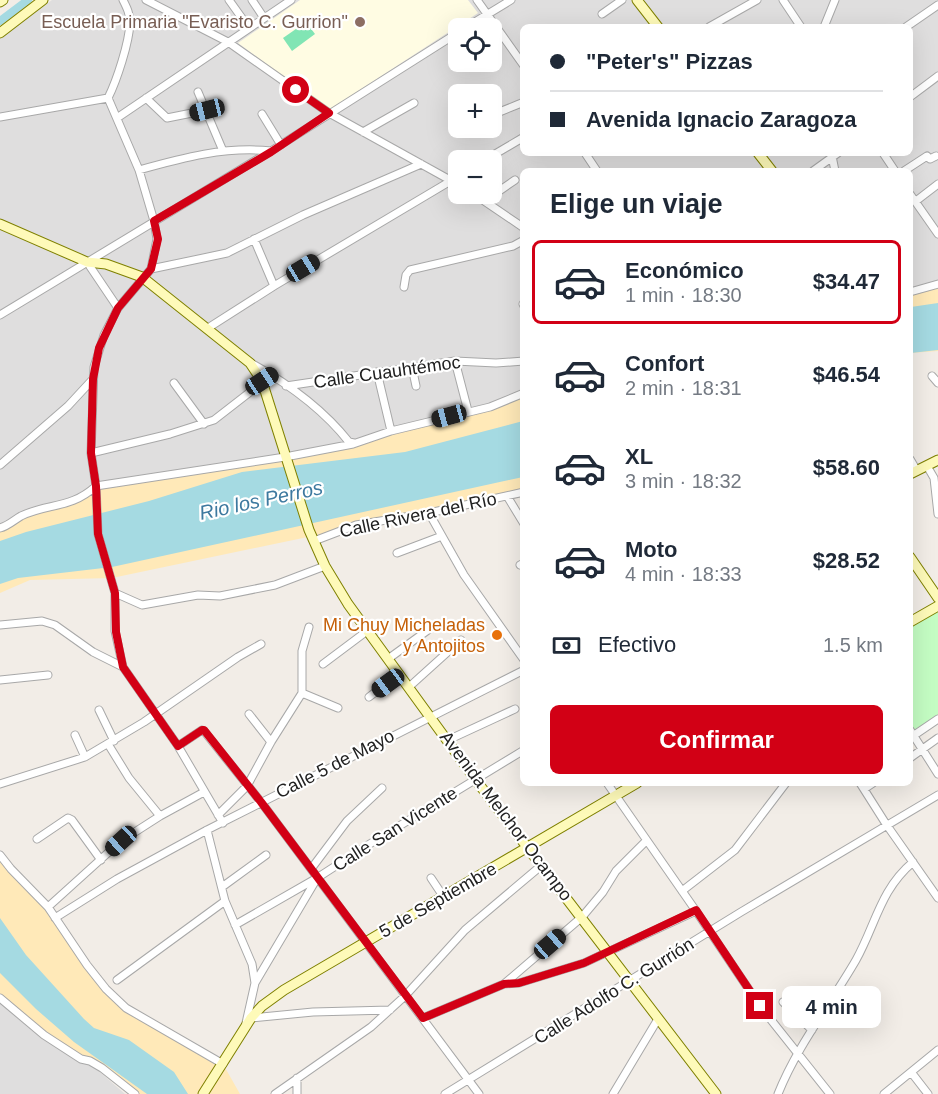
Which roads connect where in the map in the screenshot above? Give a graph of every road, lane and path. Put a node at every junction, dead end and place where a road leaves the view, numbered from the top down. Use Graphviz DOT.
graph roads {
  1 [pos="43,0"];
  2 [pos="123,0"];
  3 [pos="146,0"];
  4 [pos="229,0"];
  5 [pos="252,0"];
  6 [pos="291,0"];
  7 [pos="477,0"];
  8 [pos="511,0"];
  9 [pos="622,0"];
  10 [pos="637,0"];
  11 [pos="757,0"];
  12 [pos="783,0"];
  13 [pos="835,0"];
  14 [pos="938,5"];
  15 [pos="488,14"];
  16 [pos="602,14"];
  17 [pos="264,18"];
  18 [pos="481,18"];
  19 [pos="656,24"];
  20 [pos="714,24"];
  21 [pos="799,24"];
  22 [pos="825,24"];
  23 [pos="910,24"];
  24 [pos="249,28"];
  25 [pos="0,33"];
  26 [pos="448,40"];
  27 [pos="228,42"];
  28 [pos="520,60"];
  29 [pos="938,76"];
  30 [pos="198,92"];
  31 [pos="913,95"];
  32 [pos="108,98"];
  33 [pos="146,98"];
  34 [pos="414,103"];
  35 [pos="520,104"];
  36 [pos="207,110"];
  37 [pos="502,111"];
  38 [pos="329,113"];
  39 [pos="262,114"];
  40 [pos="0,117"];
  41 [pos="117,118"];
  42 [pos="363,132"];
  43 [pos="520,139"];
  44 [pos="281,145"];
  45 [pos="502,150"];
  46 [pos="222,151"];
  47 [pos="271,152"];
  48 [pos="760,156"];
  49 [pos="832,156"];
  50 [pos="936,156"];
  51 [pos="421,164"];
  52 [pos="770,168"];
  53 [pos="817,168"];
  54 [pos="909,168"];
  55 [pos="139,170"];
  56 [pos="448,179"];
  57 [pos="515,180"];
  58 [pos="448,183"];
  59 [pos="938,184"];
  60 [pos="502,189"];
  61 [pos="913,198"];
  62 [pos="916,201"];
  63 [pos="491,204"];
  64 [pos="154,221"];
  65 [pos="0,224"];
  66 [pos="520,225"];
  67 [pos="938,234"];
  68 [pos="254,239"];
  69 [pos="520,242"];
  70 [pos="87,262"];
  71 [pos="151,269"];
  72 [pos="142,277"];
  73 [pos="938,284"];
  74 [pos="274,286"];
  75 [pos="404,286"];
  76 [pos="913,291"];
  77 [pos="118,308"];
  78 [pos="0,315"];
  79 [pos="208,328"];
  80 [pos="455,361"];
  81 [pos="520,361"];
  82 [pos="250,363"];
  83 [pos="412,367"];
  84 [pos="377,372"];
  85 [pos="272,375"];
  86 [pos="932,376"];
  87 [pos="93,379"];
  88 [pos="262,381"];
  89 [pos="174,383"];
  90 [pos="938,383"];
  91 [pos="286,386"];
  92 [pos="416,386"];
  93 [pos="520,395"];
  94 [pos="468,411"];
  95 [pos="204,424"];
  96 [pos="391,431"];
  97 [pos="353,444"];
  98 [pos="91,453"];
  99 [pos="285,458"];
  100 [pos="938,460"];
  101 [pos="0,465"];
  102 [pos="927,466"];
  103 [pos="914,473"];
  104 [pos="96,486"];
  105 [pos="520,493"];
  106 [pos="507,496"];
  107 [pos="429,513"];
  108 [pos="938,514"];
  109 [pos="520,517"];
  110 [pos="0,528"];
  111 [pos="442,536"];
  112 [pos="314,541"];
  113 [pos="397,553"];
  114 [pos="913,560"];
  115 [pos="325,566"];
  116 [pos="115,593"];
  117 [pos="938,598"];
  118 [pos="938,606"];
  119 [pos="913,620"];
  120 [pos="0,625"];
  121 [pos="309,627"];
  122 [pos="428,630"];
  123 [pos="367,631"];
  124 [pos="461,640"];
  125 [pos="261,644"];
  126 [pos="520,654"];
  127 [pos="388,659"];
  128 [pos="322,664"];
  129 [pos="123,667"];
  130 [pos="520,672"];
  131 [pos="399,674"];
  132 [pos="48,675"];
  133 [pos="0,680"];
  134 [pos="409,687"];
  135 [pos="302,693"];
  136 [pos="369,697"];
  137 [pos="338,708"];
  138 [pos="515,709"];
  139 [pos="99,710"];
  140 [pos="157,714"];
  141 [pos="249,714"];
  142 [pos="431,716"];
  143 [pos="938,719"];
  144 [pos="913,734"];
  145 [pos="75,735"];
  146 [pos="913,736"];
  147 [pos="938,738"];
  148 [pos="448,740"];
  149 [pos="111,742"];
  150 [pos="271,742"];
  151 [pos="178,746"];
  152 [pos="923,750"];
  153 [pos="520,752"];
  154 [pos="913,756"];
  155 [pos="85,757"];
  156 [pos="938,774"];
  157 [pos="475,779"];
  158 [pos="0,784"];
  159 [pos="247,786"];
  160 [pos="609,786"];
  161 [pos="632,786"];
  162 [pos="784,786"];
  163 [pos="862,786"];
  164 [pos="382,788"];
  165 [pos="204,792"];
  166 [pos="938,795"];
  167 [pos="616,796"];
  168 [pos="261,802"];
  169 [pos="218,815"];
  170 [pos="160,816"];
  171 [pos="223,823"];
  172 [pos="886,824"];
  173 [pos="207,830"];
  174 [pos="36,838"];
  175 [pos="646,841"];
  176 [pos="528,847"];
  177 [pos="0,855"];
  178 [pos="266,855"];
  179 [pos="101,860"];
  180 [pos="913,862"];
  181 [pos="542,865"];
  182 [pos="311,869"];
  183 [pos="317,878"];
  184 [pos="431,878"];
  185 [pos="222,887"];
  186 [pos="682,891"];
  187 [pos="443,896"];
  188 [pos="938,898"];
  189 [pos="225,901"];
  190 [pos="48,907"];
  191 [pos="696,910"];
  192 [pos="582,917"];
  193 [pos="55,918"];
  194 [pos="236,925"];
  195 [pos="710,932"];
  196 [pos="365,943"];
  197 [pos="605,952"];
  198 [pos="117,980"];
  199 [pos="628,981"];
  200 [pos="255,983"];
  201 [pos="504,984"];
  202 [pos="405,996"];
  203 [pos="0,998"];
  204 [pos="783,1002"];
  205 [pos="390,1010"];
  206 [pos="251,1018"];
  207 [pos="423,1018"];
  208 [pos="658,1019"];
  209 [pos="245,1027"];
  210 [pos="812,1030"];
  211 [pos="938,1050"];
  212 [pos="797,1052"];
  213 [pos="221,1068"];
  214 [pos="911,1072"];
  215 [pos="297,1078"];
  216 [pos="468,1080"];
  217 [pos="135,1094"];
  218 [pos="203,1094"];
  219 [pos="275,1094"];
  220 [pos="297,1094"];
  221 [pos="445,1094"];
  222 [pos="479,1094"];
  223 [pos="613,1094"];
  224 [pos="716,1094"];
  225 [pos="777,1094"];
  226 [pos="830,1094"];
  227 [pos="884,1094"];
  228 [pos="928,1094"];
  1 -- 25 [label="main road"];
  2 -- 32 [label="street"];
  3 -- 27 [label="street"];
  4 -- 24 [label="street"];
  5 -- 17 [label="street"];
  6 -- 17 [label="street"];
  7 -- 15 [label="street"];
  8 -- 15 [label="street"];
  9 -- 16 [label="street"];
  10 -- 19 [label="main road"];
  11 -- 20 [label="street"];
  12 -- 21 [label="street"];
  13 -- 22 [label="street"];
  14 -- 23 [label="street"];
  15 -- 18 [label="street"];
  15 -- 28 [label="street"];
  17 -- 24 [label="street"];
  24 -- 27 [label="street"];
  26 -- 38 [label="street"];
  27 -- 33 [label="street"];
  27 -- 38 [label="street"];
  29 -- 31 [label="street"];
  30 -- 36 [label="street"];
  32 -- 40 [label="street"];
  32 -- 41 [label="street"];
  33 -- 36 [label="street"];
  33 -- 41 [label="street"];
  34 -- 42 [label="street"];
  35 -- 37 [label="street"];
  36 -- 46 [label="street"];
  38 -- 42 [label="street"];
  38 -- 44 [label="street"];
  39 -- 44 [label="street"];
  41 -- 55 [label="street"];
  42 -- 51 [label="street"];
  43 -- 45 [label="street"];
  44 -- 47 [label="street"];
  46 -- 47 [label="street"];
  46 -- 55 [label="street"];
  47 -- 64 [label="street"];
  48 -- 52 [label="main road"];
  49 -- 53 [label="street"];
  50 -- 54 [label="street"];
  51 -- 56 [label="street"];
  51 -- 68 [label="street"];
  55 -- 64 [label="street"];
  57 -- 60 [label="street"];
  58 -- 74 [label="street"];
  59 -- 62 [label="street"];
  61 -- 62 [label="street"];
  62 -- 67 [label="street"];
  63 -- 66 [label="street"];
  64 -- 70 [label="street"];
  64 -- 71 [label="street"];
  65 -- 70 [label="main road, Avenida Melchor Ocampo"];
  68 -- 71 [label="street"];
  68 -- 74 [label="street"];
  69 -- 75 [label="street"];
  70 -- 72 [label="main road, Avenida Melchor Ocampo"];
  70 -- 77 [label="street"];
  70 -- 78 [label="street"];
  71 -- 72 [label="street"];
  72 -- 77 [label="street"];
  72 -- 79 [label="main road, Avenida Melchor Ocampo"];
  73 -- 76 [label="street"];
  74 -- 79 [label="street"];
  77 -- 87 [label="street"];
  79 -- 82 [label="main road, Avenida Melchor Ocampo"];
  80 -- 81 [label="street, Calle Cuauhtémoc"];
  80 -- 83 [label="street, Calle Cuauhtémoc"];
  80 -- 94 [label="street"];
  82 -- 85 [label="street"];
  82 -- 88 [label="main road, Avenida Melchor Ocampo"];
  83 -- 84 [label="street, Calle Cuauhtémoc"];
  83 -- 92 [label="street"];
  84 -- 91 [label="street, Calle Cuauhtémoc"];
  84 -- 96 [label="street"];
  85 -- 88 [label="street"];
  85 -- 91 [label="street"];
  86 -- 90 [label="street"];
  87 -- 98 [label="street"];
  87 -- 101 [label="street"];
  88 -- 95 [label="street"];
  88 -- 99 [label="main road, Avenida Melchor Ocampo"];
  89 -- 95 [label="street"];
  91 -- 97 [label="street"];
  93 -- 94 [label="street"];
  94 -- 96 [label="street"];
  95 -- 98 [label="street"];
  96 -- 97 [label="street"];
  97 -- 99 [label="street"];
  98 -- 104 [label="street"];
  99 -- 104 [label="street"];
  99 -- 112 [label="main road, Avenida Melchor Ocampo"];
  100 -- 102 [label="main road"];
  102 -- 103 [label="main road"];
  102 -- 108 [label="street"];
  104 -- 110 [label="street"];
  104 -- 116 [label="street"];
  105 -- 106 [label="street, Calle Rivera del Río"];
  106 -- 107 [label="street, Calle Rivera del Río"];
  106 -- 109 [label="street"];
  107 -- 111 [label="street"];
  107 -- 112 [label="street, Calle Rivera del Río"];
  111 -- 113 [label="street"];
  111 -- 126 [label="street"];
  112 -- 115 [label="main road, Avenida Melchor Ocampo"];
  114 -- 117 [label="main road"];
  115 -- 116 [label="street"];
  115 -- 123 [label="main road, Avenida Melchor Ocampo"];
  116 -- 129 [label="street"];
  118 -- 119 [label="main road"];
  120 -- 129 [label="street"];
  121 -- 135 [label="street"];
  122 -- 127 [label="street"];
  123 -- 127 [label="main road, Avenida Melchor Ocampo"];
  123 -- 128 [label="street"];
  124 -- 134 [label="street"];
  125 -- 140 [label="street"];
  127 -- 131 [label="main road, Avenida Melchor Ocampo"];
  129 -- 140 [label="street"];
  130 -- 142 [label="street, Calle 5 de Mayo"];
  131 -- 134 [label="main road, Avenida Melchor Ocampo"];
  131 -- 136 [label="street"];
  132 -- 133 [label="street"];
  134 -- 142 [label="main road, Avenida Melchor Ocampo"];
  135 -- 137 [label="street"];
  135 -- 150 [label="street"];
  138 -- 148 [label="street"];
  139 -- 149 [label="street"];
  140 -- 149 [label="street"];
  140 -- 151 [label="street"];
  141 -- 150 [label="street"];
  142 -- 148 [label="main road, Avenida Melchor Ocampo"];
  142 -- 168 [label="street, Calle 5 de Mayo"];
  143 -- 144 [label="street"];
  145 -- 155 [label="street"];
  146 -- 152 [label="street"];
  147 -- 152 [label="street"];
  148 -- 157 [label="main road, Avenida Melchor Ocampo"];
  149 -- 155 [label="street"];
  149 -- 170 [label="street"];
  150 -- 159 [label="street"];
  151 -- 159 [label="street"];
  151 -- 165 [label="street"];
  152 -- 154 [label="street"];
  152 -- 156 [label="street"];
  153 -- 157 [label="street, Calle San Vicente"];
  155 -- 158 [label="street"];
  157 -- 176 [label="main road, Avenida Melchor Ocampo"];
  157 -- 183 [label="street, Calle San Vicente"];
  159 -- 168 [label="street"];
  159 -- 169 [label="street"];
  160 -- 167 [label="street"];
  161 -- 167 [label="main road, 5 de Septiembre"];
  162 -- 186 [label="street"];
  163 -- 172 [label="street"];
  164 -- 182 [label="street"];
  165 -- 169 [label="street"];
  165 -- 170 [label="street"];
  166 -- 172 [label="street, Calle Adolfo C. Gurrión"];
  167 -- 175 [label="street"];
  167 -- 176 [label="main road, 5 de Septiembre"];
  168 -- 171 [label="street, Calle 5 de Mayo"];
  168 -- 182 [label="street"];
  169 -- 171 [label="street"];
  170 -- 179 [label="street"];
  171 -- 173 [label="street, Calle 5 de Mayo"];
  172 -- 180 [label="street"];
  172 -- 195 [label="street, Calle Adolfo C. Gurrión"];
  173 -- 185 [label="street"];
  173 -- 193 [label="street, Calle 5 de Mayo"];
  174 -- 179 [label="street"];
  175 -- 186 [label="street"];
  175 -- 192 [label="street"];
  176 -- 181 [label="main road, Avenida Melchor Ocampo"];
  176 -- 187 [label="main road, 5 de Septiembre"];
  177 -- 190 [label="street"];
  178 -- 185 [label="street"];
  179 -- 190 [label="street"];
  180 -- 188 [label="street"];
  180 -- 210 [label="street"];
  181 -- 192 [label="main road, Avenida Melchor Ocampo"];
  181 -- 202 [label="street"];
  182 -- 183 [label="street"];
  183 -- 194 [label="street, Calle San Vicente"];
  183 -- 196 [label="street"];
  183 -- 200 [label="street"];
  184 -- 187 [label="street"];
  185 -- 189 [label="street"];
  186 -- 191 [label="street"];
  187 -- 196 [label="main road, 5 de Septiembre"];
  189 -- 194 [label="street"];
  189 -- 198 [label="street"];
  190 -- 193 [label="street"];
  191 -- 195 [label="street"];
  191 -- 197 [label="street"];
  192 -- 197 [label="main road, Avenida Melchor Ocampo"];
  192 -- 201 [label="street"];
  193 -- 213 [label="street"];
  194 -- 200 [label="street"];
  195 -- 199 [label="street, Calle Adolfo C. Gurrión"];
  195 -- 212 [label="street"];
  196 -- 202 [label="street"];
  196 -- 206 [label="main road, 5 de Septiembre"];
  197 -- 199 [label="main road, Avenida Melchor Ocampo"];
  197 -- 201 [label="street"];
  199 -- 208 [label="main road, Avenida Melchor Ocampo"];
  199 -- 216 [label="street, Calle Adolfo C. Gurrión"];
  200 -- 209 [label="street"];
  201 -- 207 [label="street"];
  202 -- 205 [label="street"];
  202 -- 207 [label="street"];
  203 -- 217 [label="street"];
  204 -- 210 [label="street"];
  205 -- 206 [label="street"];
  205 -- 215 [label="street"];
  206 -- 209 [label="main road, 5 de Septiembre"];
  207 -- 216 [label="street"];
  208 -- 223 [label="street"];
  208 -- 224 [label="main road, Avenida Melchor Ocampo"];
  209 -- 213 [label="main road, 5 de Septiembre"];
  210 -- 212 [label="street"];
  211 -- 214 [label="street"];
  212 -- 225 [label="street"];
  212 -- 226 [label="street"];
  213 -- 218 [label="main road, 5 de Septiembre"];
  214 -- 227 [label="street"];
  214 -- 228 [label="street"];
  215 -- 219 [label="street"];
  215 -- 220 [label="street"];
  216 -- 221 [label="street, Calle Adolfo C. Gurrión"];
  216 -- 222 [label="street"];
}
